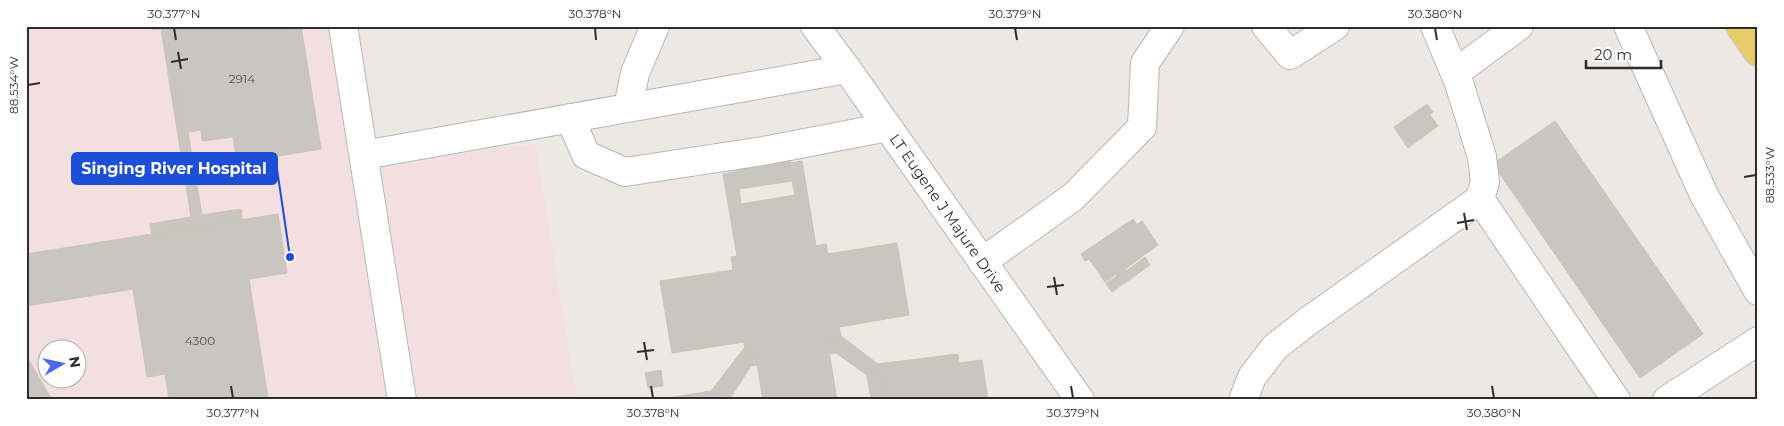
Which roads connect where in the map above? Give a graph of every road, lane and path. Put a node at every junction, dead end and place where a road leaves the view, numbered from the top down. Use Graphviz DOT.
graph roads {
  1 [pos="343,26"];
  2 [pos="655,26"];
  3 [pos="815,26"];
  4 [pos="1170,26"];
  5 [pos="1266,26"];
  6 [pos="1334,26"];
  7 [pos="1435,26"];
  8 [pos="1519,26"];
  9 [pos="1628,26"];
  10 [pos="1740,26"];
  11 [pos="1758,52"];
  12 [pos="847,68"];
  13 [pos="1454,73"];
  14 [pos="628,108"];
  15 [pos="570,118"];
  16 [pos="888,127"];
  17 [pos="364,155"];
  18 [pos="1480,199"];
  19 [pos="982,262"];
  20 [pos="1758,291"];
  21 [pos="1758,341"];
  22 [pos="402,400"];
  23 [pos="1080,400"];
  24 [pos="1243,400"];
  25 [pos="1616,400"];
  26 [pos="1667,400"];
  1 -- 17 [label="street"];
  2 -- 14 [label="street"];
  3 -- 12 [label="street, LT Eugene J Majure Drive"];
  4 -- 19 [label="street"];
  5 -- 6 [label="street"];
  7 -- 13 [label="street"];
  8 -- 13 [label="street"];
  9 -- 20 [label="street"];
  10 -- 11 [label="main road"];
  12 -- 14 [label="street"];
  12 -- 16 [label="street, LT Eugene J Majure Drive"];
  13 -- 18 [label="street"];
  14 -- 15 [label="street"];
  15 -- 16 [label="street"];
  15 -- 17 [label="street"];
  16 -- 19 [label="street, LT Eugene J Majure Drive"];
  17 -- 22 [label="street"];
  18 -- 24 [label="street"];
  18 -- 25 [label="street"];
  19 -- 23 [label="street, LT Eugene J Majure Drive"];
  21 -- 26 [label="street"];
}
